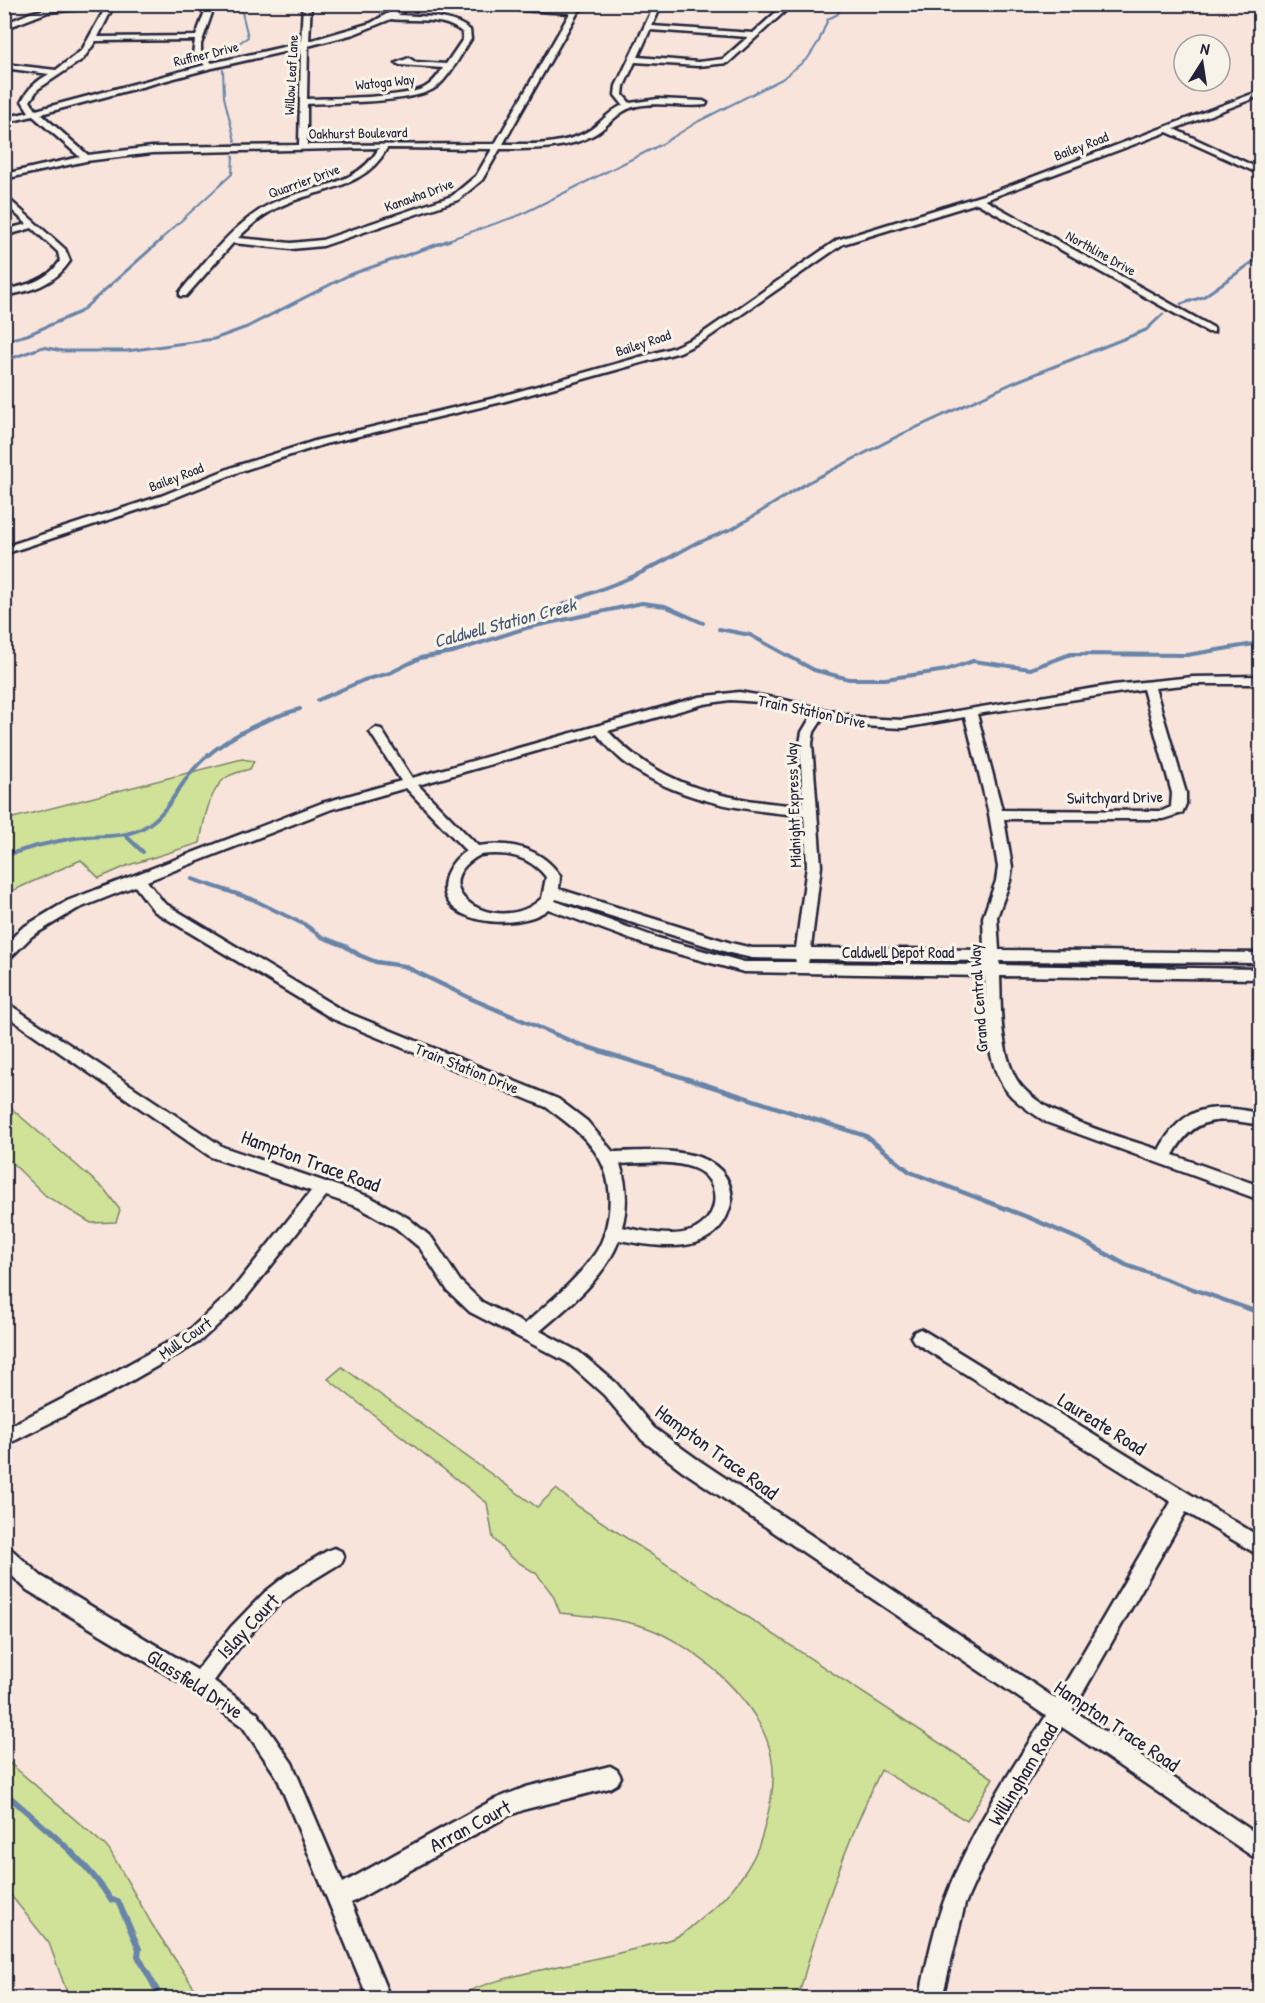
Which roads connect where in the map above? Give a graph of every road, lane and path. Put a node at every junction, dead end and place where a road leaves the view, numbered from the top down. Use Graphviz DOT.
graph roads {
  1 [pos="111,4"];
  2 [pos="119,4"];
  3 [pos="198,4"];
  4 [pos="307,4"];
  5 [pos="410,4"];
  6 [pos="510,4"];
  7 [pos="586,4"];
  8 [pos="659,4"];
  9 [pos="790,4"];
  10 [pos="575,11"];
  11 [pos="392,17"];
  12 [pos="4,27"];
  13 [pos="648,28"];
  14 [pos="756,35"];
  15 [pos="198,38"];
  16 [pos="94,39"];
  17 [pos="306,43"];
  18 [pos="632,59"];
  19 [pos="413,64"];
  20 [pos="4,66"];
  21 [pos="210,66"];
  22 [pos="449,66"];
  23 [pos="59,73"];
  24 [pos="1260,93"];
  25 [pos="302,102"];
  26 [pos="703,103"];
  27 [pos="628,106"];
  28 [pos="36,113"];
  29 [pos="4,121"];
  30 [pos="1168,129"];
  31 [pos="384,146"];
  32 [pos="303,147"];
  33 [pos="496,148"];
  34 [pos="86,158"];
  35 [pos="1260,172"];
  36 [pos="4,177"];
  37 [pos="4,198"];
  38 [pos="978,200"];
  39 [pos="33,225"];
  40 [pos="4,233"];
  41 [pos="232,240"];
  42 [pos="4,293"];
  43 [pos="183,294"];
  44 [pos="1211,330"];
  45 [pos="4,551"];
  46 [pos="1260,680"];
  47 [pos="1148,685"];
  48 [pos="970,711"];
  49 [pos="819,714"];
  50 [pos="599,729"];
  51 [pos="376,732"];
  52 [pos="408,782"];
  53 [pos="810,811"];
  54 [pos="996,814"];
  55 [pos="475,852"];
  56 [pos="138,880"];
  57 [pos="549,897"];
  58 [pos="803,953"];
  59 [pos="4,955"];
  60 [pos="1260,958"];
  61 [pos="994,963"];
  62 [pos="801,969"];
  63 [pos="1260,974"];
  64 [pos="4,1006"];
  65 [pos="1260,1119"];
  66 [pos="609,1158"];
  67 [pos="1163,1158"];
  68 [pos="324,1187"];
  69 [pos="1260,1193"];
  70 [pos="613,1232"];
  71 [pos="526,1333"];
  72 [pos="920,1337"];
  73 [pos="4,1438"];
  74 [pos="1182,1501"];
  75 [pos="1260,1547"];
  76 [pos="4,1555"];
  77 [pos="334,1557"];
  78 [pos="200,1683"];
  79 [pos="1059,1714"];
  80 [pos="610,1778"];
  81 [pos="1260,1848"];
  82 [pos="338,1898"];
  83 [pos="379,1998"];
  84 [pos="931,1998"];
  1 -- 2 [label="street"];
  1 -- 12 [label="street"];
  1 -- 16 [label="street"];
  3 -- 15 [label="street"];
  4 -- 17 [label="street, Willow Leaf Lane"];
  5 -- 11 [label="street, Ruffner Drive"];
  6 -- 10 [label="street"];
  7 -- 10 [label="street, Kanawha Drive"];
  8 -- 13 [label="street"];
  9 -- 14 [label="street"];
  10 -- 33 [label="street, Kanawha Drive"];
  11 -- 17 [label="street, Ruffner Drive"];
  11 -- 22 [label="street, Watoga Way"];
  13 -- 14 [label="street"];
  13 -- 18 [label="street"];
  14 -- 18 [label="street"];
  15 -- 16 [label="street"];
  15 -- 21 [label="street"];
  16 -- 23 [label="street"];
  17 -- 21 [label="street, Ruffner Drive"];
  17 -- 25 [label="street, Willow Leaf Lane"];
  18 -- 27 [label="street"];
  19 -- 22 [label="street"];
  20 -- 23 [label="street"];
  21 -- 28 [label="street, Ruffner Drive"];
  22 -- 25 [label="street, Watoga Way"];
  23 -- 28 [label="street"];
  24 -- 30 [label="street, Bailey Road"];
  25 -- 32 [label="street, Willow Leaf Lane"];
  26 -- 27 [label="street, Oakhurst Boulevard"];
  27 -- 33 [label="street, Oakhurst Boulevard"];
  28 -- 29 [label="street, Ruffner Drive"];
  28 -- 34 [label="street"];
  30 -- 35 [label="street"];
  30 -- 38 [label="street, Bailey Road"];
  31 -- 32 [label="street, Oakhurst Boulevard"];
  31 -- 33 [label="street, Oakhurst Boulevard"];
  31 -- 41 [label="street, Quarrier Drive"];
  32 -- 34 [label="street, Oakhurst Boulevard"];
  33 -- 41 [label="street, Kanawha Drive"];
  34 -- 36 [label="street, Oakhurst Boulevard"];
  37 -- 39 [label="street"];
  38 -- 44 [label="street, Northline Drive"];
  38 -- 45 [label="street, Bailey Road"];
  39 -- 40 [label="street"];
  39 -- 42 [label="street"];
  41 -- 43 [label="street, Quarrier Drive"];
  46 -- 47 [label="street, Train Station Drive"];
  47 -- 48 [label="street, Train Station Drive"];
  47 -- 54 [label="street, Switchyard Drive"];
  48 -- 49 [label="street, Train Station Drive"];
  48 -- 54 [label="street, Grand Central Way"];
  49 -- 50 [label="street, Train Station Drive"];
  49 -- 53 [label="street, Midnight Express Way"];
  50 -- 52 [label="street, Train Station Drive"];
  50 -- 53 [label="street"];
  51 -- 52 [label="street"];
  52 -- 55 [label="street"];
  52 -- 56 [label="street"];
  53 -- 58 [label="street, Midnight Express Way"];
  54 -- 61 [label="street, Grand Central Way"];
  55 -- 57 [label="street"];
  55 -- 57 [label="street"];
  56 -- 59 [label="street"];
  56 -- 66 [label="street, Train Station Drive"];
  57 -- 58 [label="street, Caldwell Depot Road"];
  57 -- 62 [label="street, Caldwell Depot Road"];
  58 -- 61 [label="street, Caldwell Depot Road"];
  58 -- 62 [label="street, Midnight Express Way"];
  60 -- 61 [label="street, Caldwell Depot Road"];
  61 -- 62 [label="street, Caldwell Depot Road"];
  61 -- 63 [label="street, Caldwell Depot Road"];
  61 -- 67 [label="street, Grand Central Way"];
  64 -- 68 [label="street, Hampton Trace Road"];
  65 -- 67 [label="street"];
  66 -- 70 [label="street, Train Station Drive"];
  66 -- 70 [label="street"];
  67 -- 69 [label="street, Grand Central Way"];
  68 -- 71 [label="street, Hampton Trace Road"];
  68 -- 73 [label="street, Mull Court"];
  70 -- 71 [label="street, Train Station Drive"];
  71 -- 79 [label="street, Hampton Trace Road"];
  72 -- 74 [label="street, Laureate Road"];
  74 -- 75 [label="street, Laureate Road"];
  74 -- 79 [label="street, Willingham Road"];
  76 -- 78 [label="street, Glassfield Drive"];
  77 -- 78 [label="street, Islay Court"];
  78 -- 82 [label="street, Glassfield Drive"];
  79 -- 81 [label="street, Hampton Trace Road"];
  79 -- 84 [label="street, Willingham Road"];
  80 -- 82 [label="street, Arran Court"];
  82 -- 83 [label="street, Glassfield Drive"];
}
